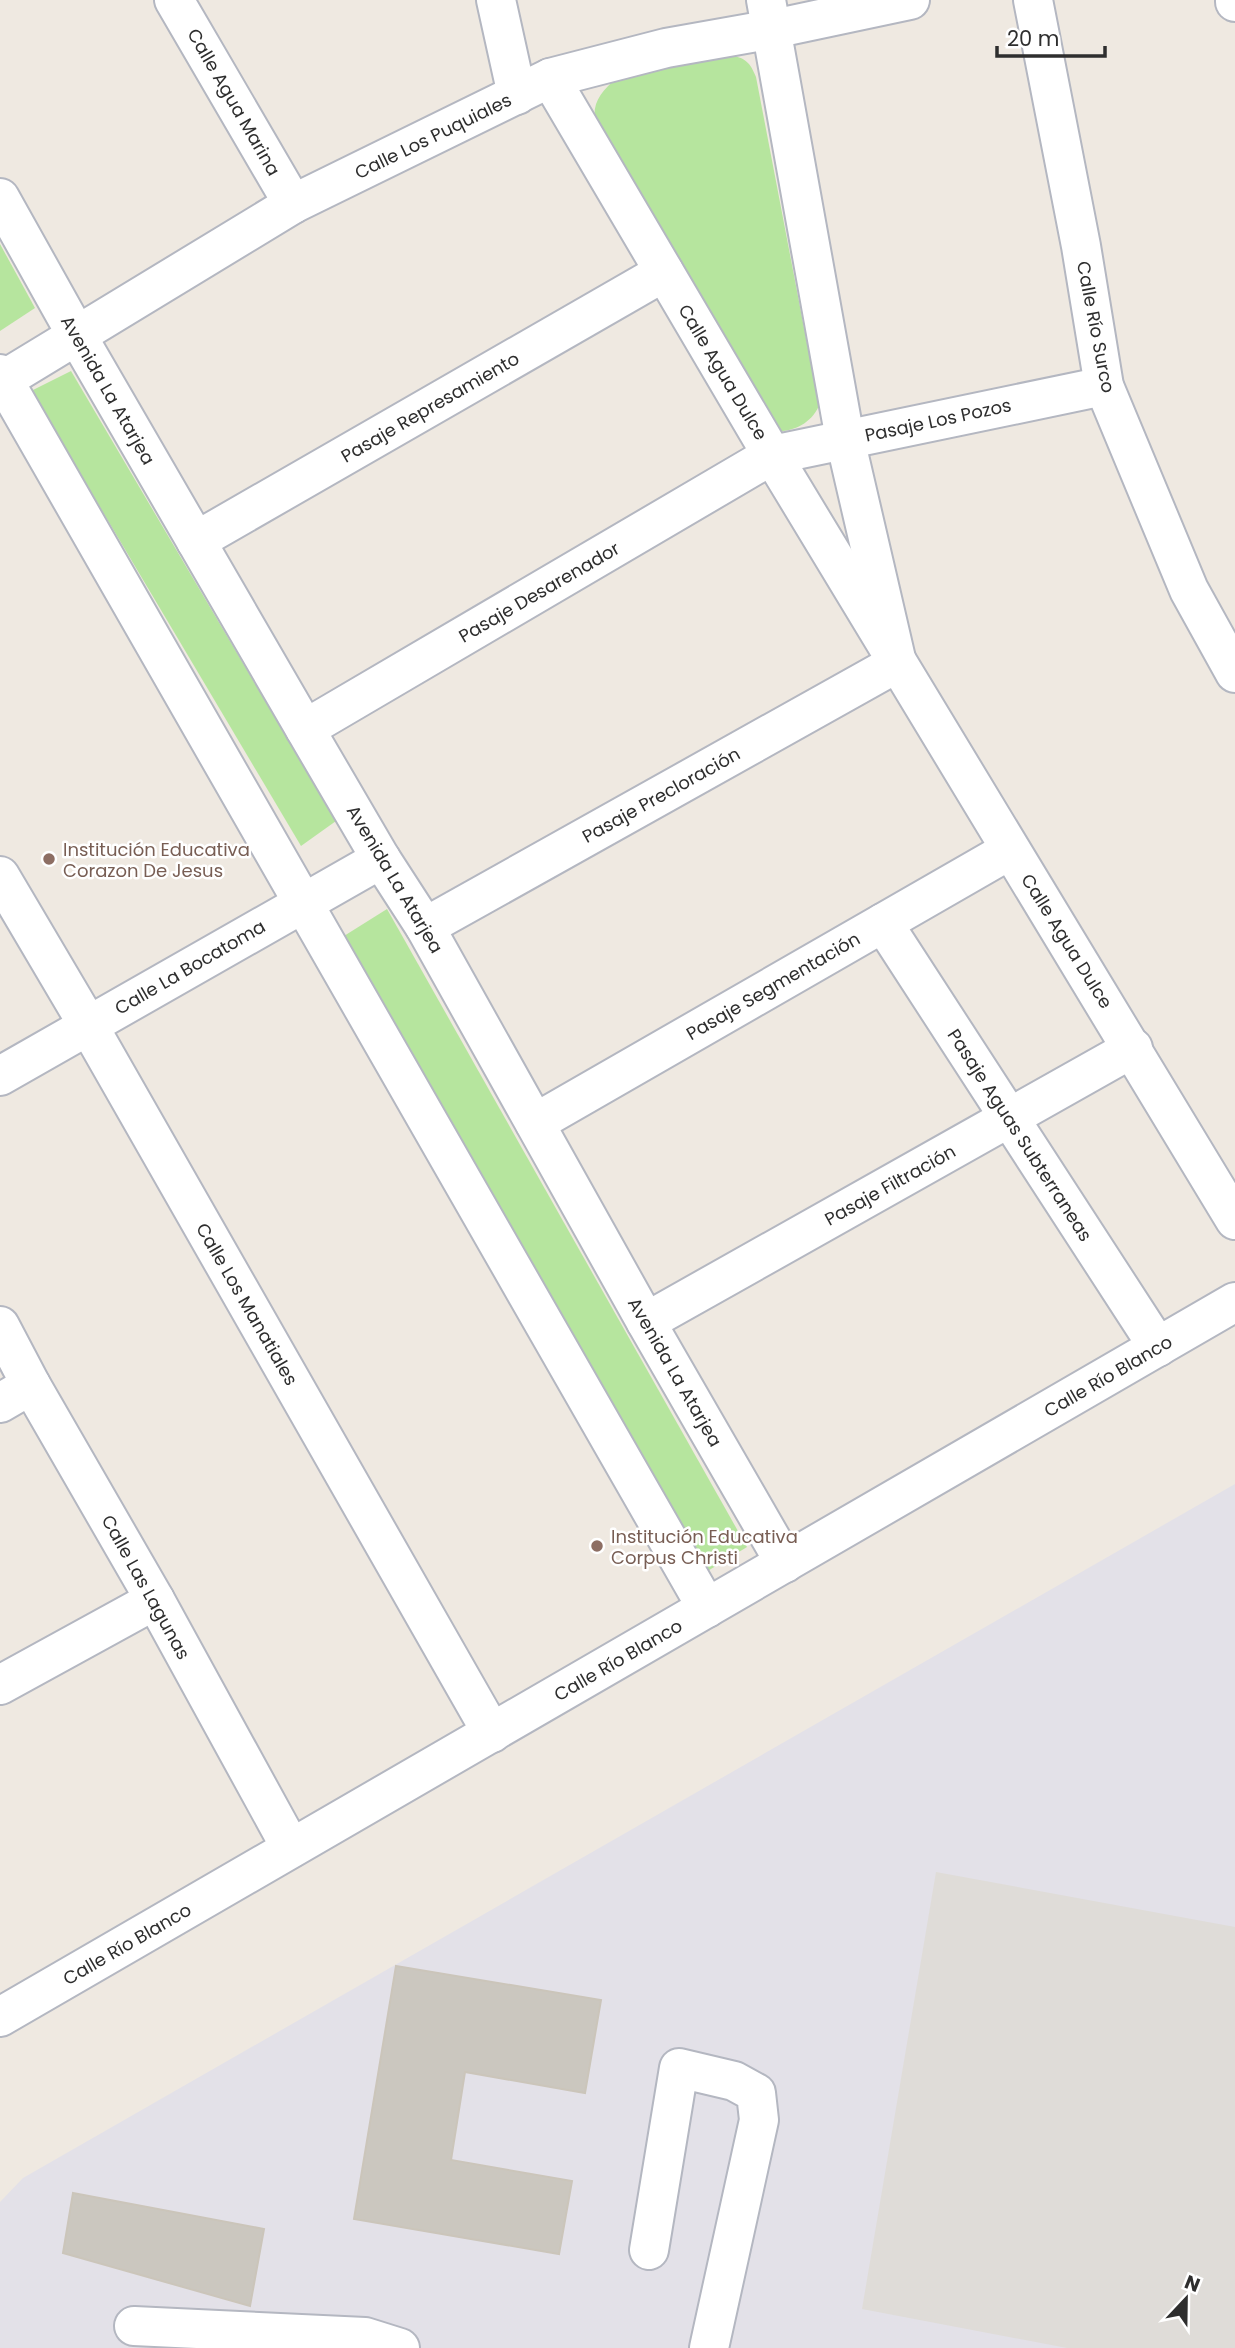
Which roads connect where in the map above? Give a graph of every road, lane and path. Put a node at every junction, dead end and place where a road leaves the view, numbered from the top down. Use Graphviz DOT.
graph roads {
  1 [pos="174,0"];
  2 [pos="496,0"];
  3 [pos="910,0"];
  4 [pos="1033,0"];
  5 [pos="769,15"];
  6 [pos="534,87"];
  7 [pos="0,198"];
  8 [pos="293,204"];
  9 [pos="664,272"];
  10 [pos="76,334"];
  11 [pos="1,379"];
  12 [pos="1104,386"];
  13 [pos="845,439"];
  14 [pos="772,455"];
  15 [pos="196,541"];
  16 [pos="897,663"];
  17 [pos="1235,673"];
  18 [pos="305,729"];
  19 [pos="1010,849"];
  20 [pos="381,859"];
  21 [pos="0,876"];
  22 [pos="302,904"];
  23 [pos="883,923"];
  24 [pos="425,927"];
  25 [pos="88,1026"];
  26 [pos="1133,1048"];
  27 [pos="0,1076"];
  28 [pos="1009,1118"];
  29 [pos="535,1123"];
  30 [pos="1235,1220"];
  31 [pos="1235,1302"];
  32 [pos="646,1322"];
  33 [pos="0,1326"];
  34 [pos="1158,1347"];
  35 [pos="16,1394"];
  36 [pos="785,1563"];
  37 [pos="155,1600"];
  38 [pos="707,1608"];
  39 [pos="0,1685"];
  40 [pos="492,1733"];
  41 [pos="291,1848"];
  42 [pos="0,2017"];
  43 [pos="649,2250"];
  44 [pos="134,2326"];
  45 [pos="400,2348"];
  46 [pos="709,2348"];
  1 -- 8 [label="street, Calle Agua Marina"];
  2 -- 6 [label="street, Calle Agua Dulce"];
  3 -- 5 [label="street, Calle Los Puquiales"];
  4 -- 12 [label="street, Calle Río Surco"];
  5 -- 6 [label="street, Calle Los Puquiales"];
  5 -- 13 [label="street, Calle Agua Dulce"];
  6 -- 8 [label="street, Calle Los Puquiales"];
  6 -- 9 [label="street, Calle Agua Dulce"];
  7 -- 10 [label="street, Avenida La Atarjea"];
  8 -- 10 [label="street, Calle Los Puquiales"];
  9 -- 14 [label="street, Calle Agua Dulce"];
  9 -- 15 [label="street, Pasaje Represamiento"];
  10 -- 11 [label="street, Calle Los Puquiales"];
  10 -- 15 [label="street, Avenida La Atarjea"];
  11 -- 22 [label="street"];
  12 -- 13 [label="street, Pasaje Los Pozos"];
  12 -- 17 [label="street, Calle Río Surco"];
  13 -- 14 [label="street, Pasaje Los Pozos"];
  13 -- 16 [label="street, Calle Agua Dulce"];
  14 -- 16 [label="street, Calle Agua Dulce"];
  14 -- 18 [label="street, Pasaje Desarenador"];
  15 -- 18 [label="street, Avenida La Atarjea"];
  16 -- 19 [label="street, Calle Agua Dulce"];
  16 -- 24 [label="street, Pasaje Precloración"];
  18 -- 20 [label="street, Avenida La Atarjea"];
  19 -- 23 [label="street, Pasaje Segmentación"];
  19 -- 26 [label="street, Calle Agua Dulce"];
  20 -- 22 [label="street, Calle La Bocatoma"];
  20 -- 24 [label="street, Avenida La Atarjea"];
  21 -- 25 [label="street, Calle Los Manatiales"];
  22 -- 25 [label="street, Calle La Bocatoma"];
  22 -- 38 [label="street"];
  23 -- 28 [label="street, Pasaje Aguas Subterraneas"];
  23 -- 29 [label="street, Pasaje Segmentación"];
  24 -- 29 [label="street, Avenida La Atarjea"];
  25 -- 27 [label="street, Calle La Bocatoma"];
  25 -- 40 [label="street, Calle Los Manatiales"];
  26 -- 28 [label="street, Pasaje Filtración"];
  26 -- 30 [label="street, Calle Agua Dulce"];
  28 -- 32 [label="street, Pasaje Filtración"];
  28 -- 34 [label="street, Pasaje Aguas Subterraneas"];
  29 -- 32 [label="street, Avenida La Atarjea"];
  31 -- 34 [label="street, Calle Río Blanco"];
  32 -- 36 [label="street, Avenida La Atarjea"];
  33 -- 35 [label="street, Calle Las Lagunas"];
  34 -- 36 [label="street, Calle Río Blanco"];
  35 -- 37 [label="street, Calle Las Lagunas"];
  36 -- 38 [label="street, Calle Río Blanco"];
  37 -- 39 [label="street"];
  37 -- 41 [label="street, Calle Las Lagunas"];
  38 -- 40 [label="street, Calle Río Blanco"];
  40 -- 41 [label="street, Calle Río Blanco"];
  41 -- 42 [label="street, Calle Río Blanco"];
  43 -- 46 [label="street"];
  44 -- 45 [label="street"];
}
